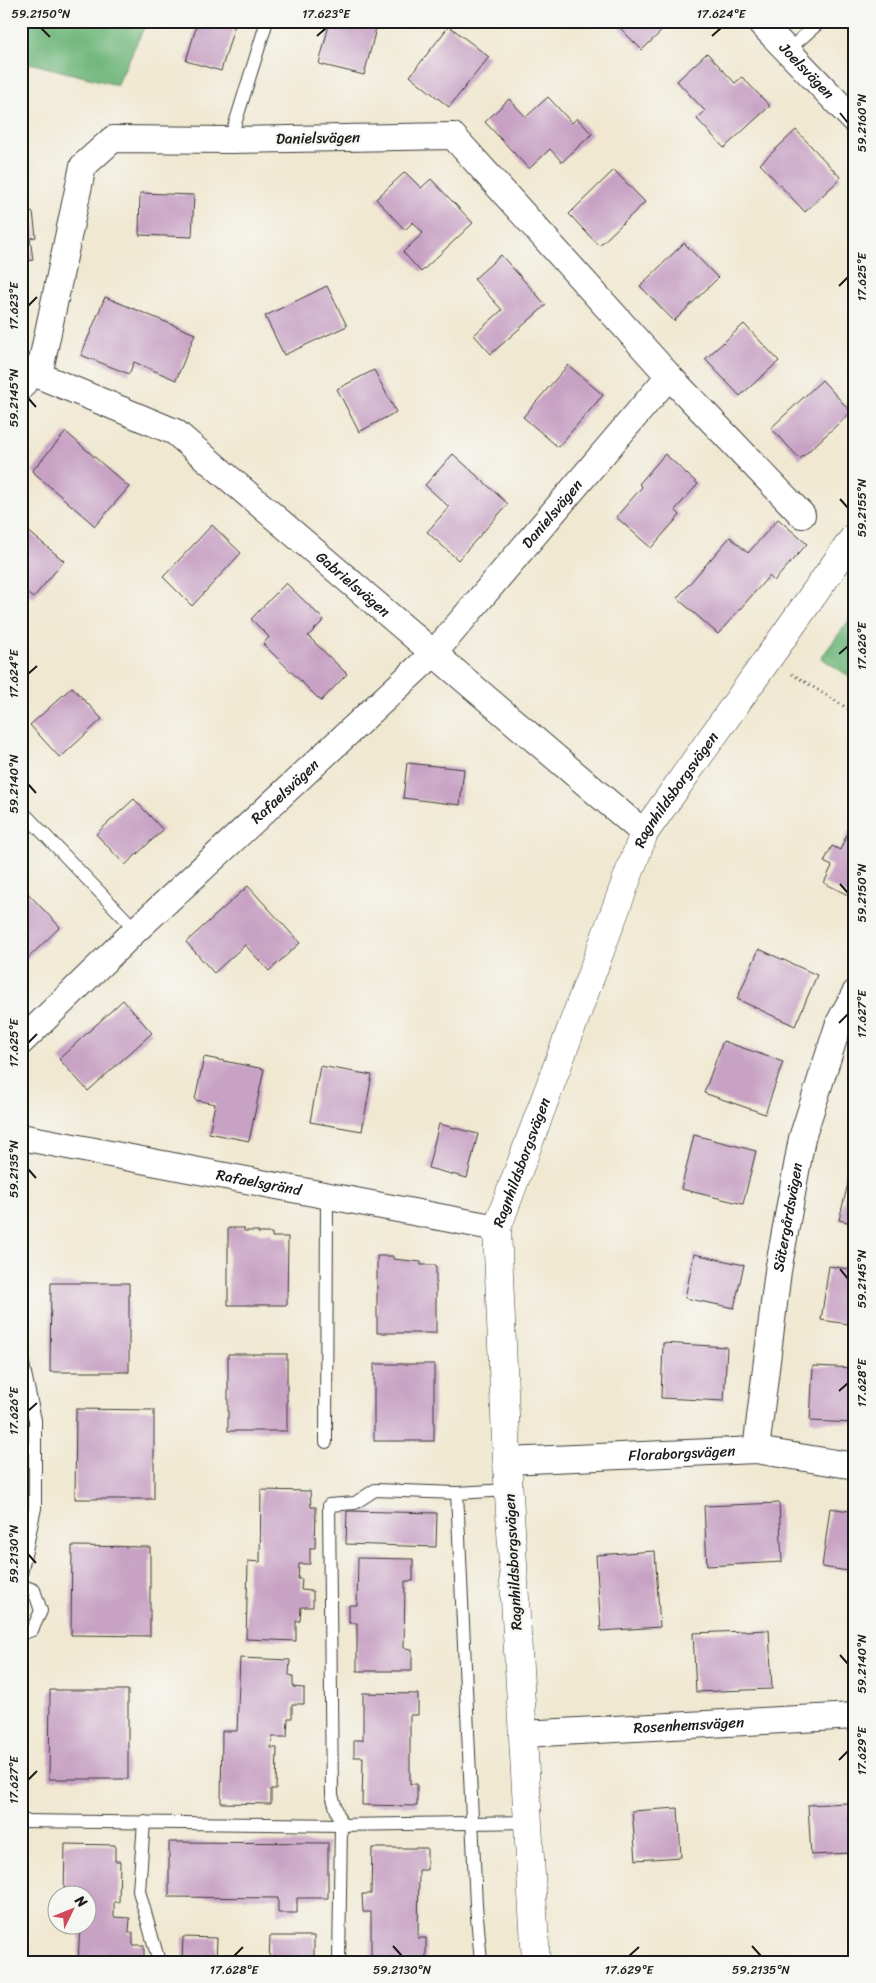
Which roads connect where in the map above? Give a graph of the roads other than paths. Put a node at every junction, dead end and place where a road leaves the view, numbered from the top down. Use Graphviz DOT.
graph roads {
  1 [pos="267,21"];
  2 [pos="759,21"];
  3 [pos="821,21"];
  4 [pos="847,21"];
  5 [pos="855,23"];
  6 [pos="788,50"];
  7 [pos="855,121"];
  8 [pos="230,140"];
  9 [pos="30,372"];
  10 [pos="669,376"];
  11 [pos="21,398"];
  12 [pos="802,515"];
  13 [pos="855,536"];
  14 [pos="434,653"];
  15 [pos="21,810"];
  16 [pos="644,833"];
  17 [pos="136,930"];
  18 [pos="855,993"];
  19 [pos="21,1042"];
  20 [pos="21,1137"];
  21 [pos="327,1195"];
  22 [pos="497,1228"];
  23 [pos="21,1355"];
  24 [pos="326,1442"];
  25 [pos="756,1450"];
  26 [pos="507,1461"];
  27 [pos="855,1466"];
  28 [pos="508,1490"];
  29 [pos="456,1492"];
  30 [pos="21,1574"];
  31 [pos="21,1585"];
  32 [pos="21,1634"];
  33 [pos="855,1716"];
  34 [pos="523,1734"];
  35 [pos="21,1821"];
  36 [pos="144,1822"];
  37 [pos="528,1822"];
  38 [pos="472,1823"];
  39 [pos="341,1825"];
  40 [pos="158,1962"];
  41 [pos="339,1962"];
  42 [pos="481,1962"];
  43 [pos="536,1962"];
  1 -- 8 [label="lane"];
  2 -- 6 [label="street, Joelsvägen"];
  3 -- 6 [label="lane"];
  4 -- 5 [label="lane"];
  6 -- 7 [label="street, Joelsvägen"];
  8 -- 9 [label="street, Danielsvägen"];
  8 -- 10 [label="street, Danielsvägen"];
  9 -- 11 [label="lane"];
  9 -- 14 [label="street, Gabrielsvägen"];
  10 -- 12 [label="street, Danielsvägen"];
  10 -- 14 [label="street, Danielsvägen"];
  13 -- 16 [label="street, Ragnhildsborgsvägen"];
  14 -- 16 [label="street, Gabrielsvägen"];
  14 -- 17 [label="street, Rafaelsvägen"];
  15 -- 17 [label="lane"];
  16 -- 22 [label="street, Ragnhildsborgsvägen"];
  17 -- 19 [label="street, Rafaelsvägen"];
  18 -- 25 [label="street, Sätergårdsvägen"];
  20 -- 21 [label="street, Rafaelsgränd"];
  21 -- 22 [label="street, Rafaelsgränd"];
  21 -- 24 [label="lane"];
  22 -- 26 [label="street, Ragnhildsborgsvägen"];
  23 -- 30 [label="lane"];
  25 -- 26 [label="street, Floraborgsvägen"];
  25 -- 27 [label="street, Floraborgsvägen"];
  26 -- 28 [label="street, Ragnhildsborgsvägen"];
  28 -- 29 [label="lane"];
  28 -- 34 [label="street, Ragnhildsborgsvägen"];
  29 -- 38 [label="lane"];
  29 -- 39 [label="lane"];
  31 -- 32 [label="lane"];
  33 -- 34 [label="street, Rosenhemsvägen"];
  34 -- 37 [label="street, Ragnhildsborgsvägen"];
  35 -- 36 [label="lane"];
  36 -- 39 [label="lane"];
  36 -- 40 [label="lane"];
  37 -- 38 [label="lane"];
  37 -- 43 [label="street, Ragnhildsborgsvägen"];
  38 -- 39 [label="lane"];
  38 -- 42 [label="lane"];
  39 -- 41 [label="lane"];
}
